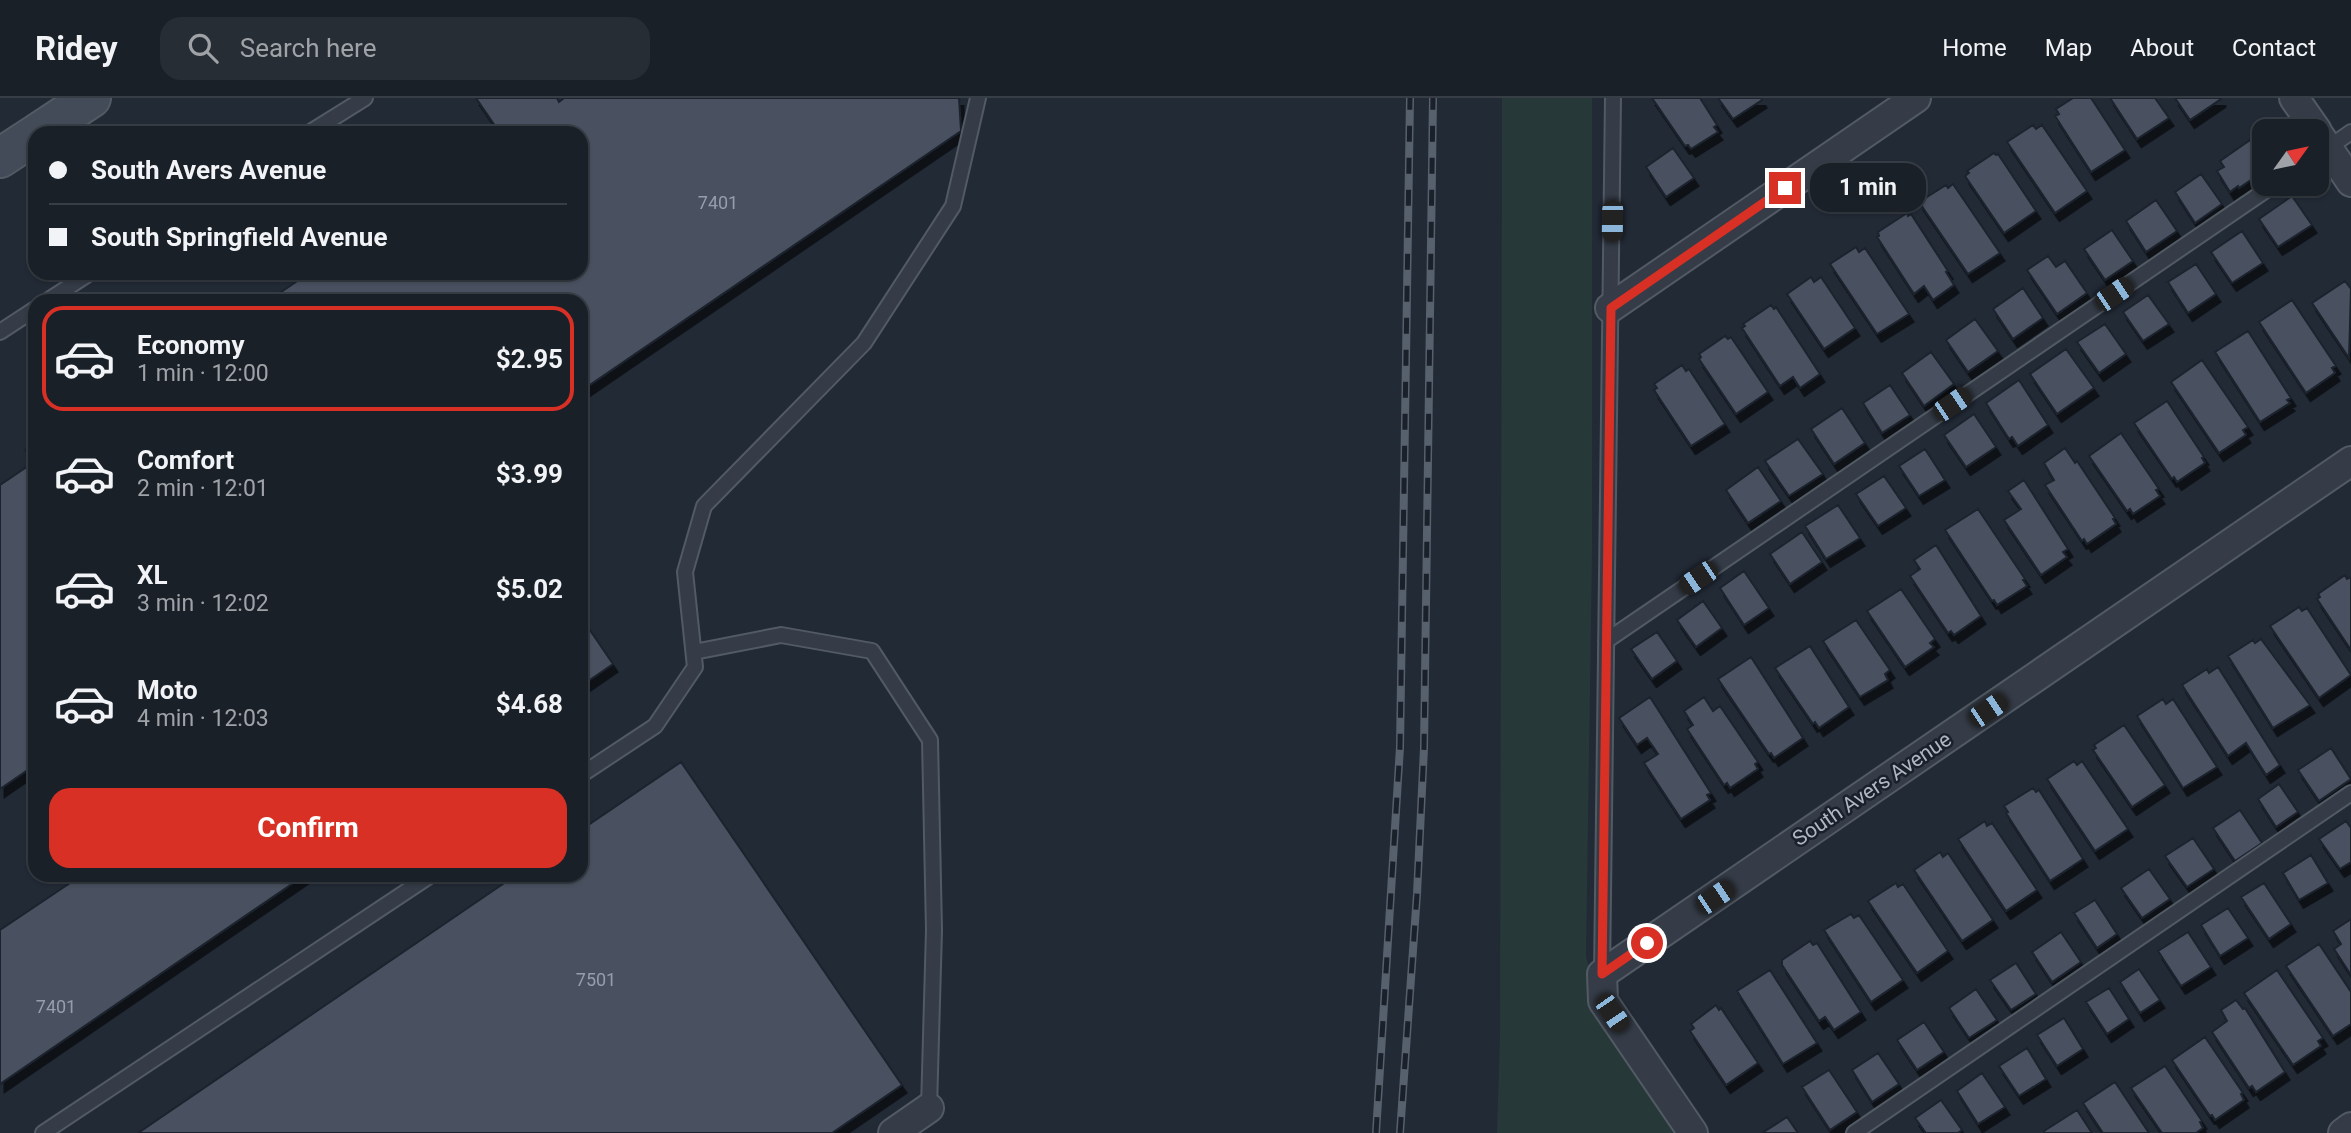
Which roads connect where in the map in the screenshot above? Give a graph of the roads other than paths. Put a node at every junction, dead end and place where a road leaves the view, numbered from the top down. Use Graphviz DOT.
graph roads {
  1 [pos="91,98"];
  2 [pos="365,98"];
  3 [pos="978,98"];
  4 [pos="1613,98"];
  5 [pos="1916,98"];
  6 [pos="2294,98"];
  7 [pos="2306,119"];
  8 [pos="48,126"];
  9 [pos="321,126"];
  10 [pos="2351,132"];
  11 [pos="28,139"];
  12 [pos="2329,139"];
  13 [pos="2329,154"];
  14 [pos="0,158"];
  15 [pos="2351,182"];
  16 [pos="2258,196"];
  17 [pos="79,280"];
  18 [pos="58,294"];
  19 [pos="1611,308"];
  20 [pos="28,314"];
  21 [pos="0,332"];
  22 [pos="2351,461"];
  23 [pos="1606,641"];
  24 [pos="694,652"];
  25 [pos="588,770"];
  26 [pos="2351,793"];
  27 [pos="420,882"];
  28 [pos="1602,974"];
  29 [pos="929,1108"];
  30 [pos="2351,1128"];
  31 [pos="43,1133"];
  32 [pos="893,1133"];
  33 [pos="1693,1133"];
  34 [pos="1854,1133"];
  35 [pos="2343,1133"];
  1 -- 8 [label="main road"];
  2 -- 9 [label="lane"];
  3 -- 24 [label="lane"];
  4 -- 19 [label="lane"];
  5 -- 19 [label="street"];
  6 -- 7 [label="street"];
  10 -- 12 [label="lane"];
  11 -- 14 [label="main road"];
  13 -- 15 [label="street"];
  16 -- 23 [label="lane"];
  17 -- 18 [label="lane"];
  19 -- 23 [label="lane"];
  20 -- 21 [label="lane"];
  22 -- 28 [label="street, South Avers Avenue"];
  23 -- 28 [label="lane"];
  24 -- 25 [label="lane"];
  24 -- 29 [label="lane"];
  26 -- 34 [label="lane"];
  27 -- 31 [label="lane"];
  28 -- 33 [label="street"];
  29 -- 32 [label="street"];
  30 -- 35 [label="street"];
}
